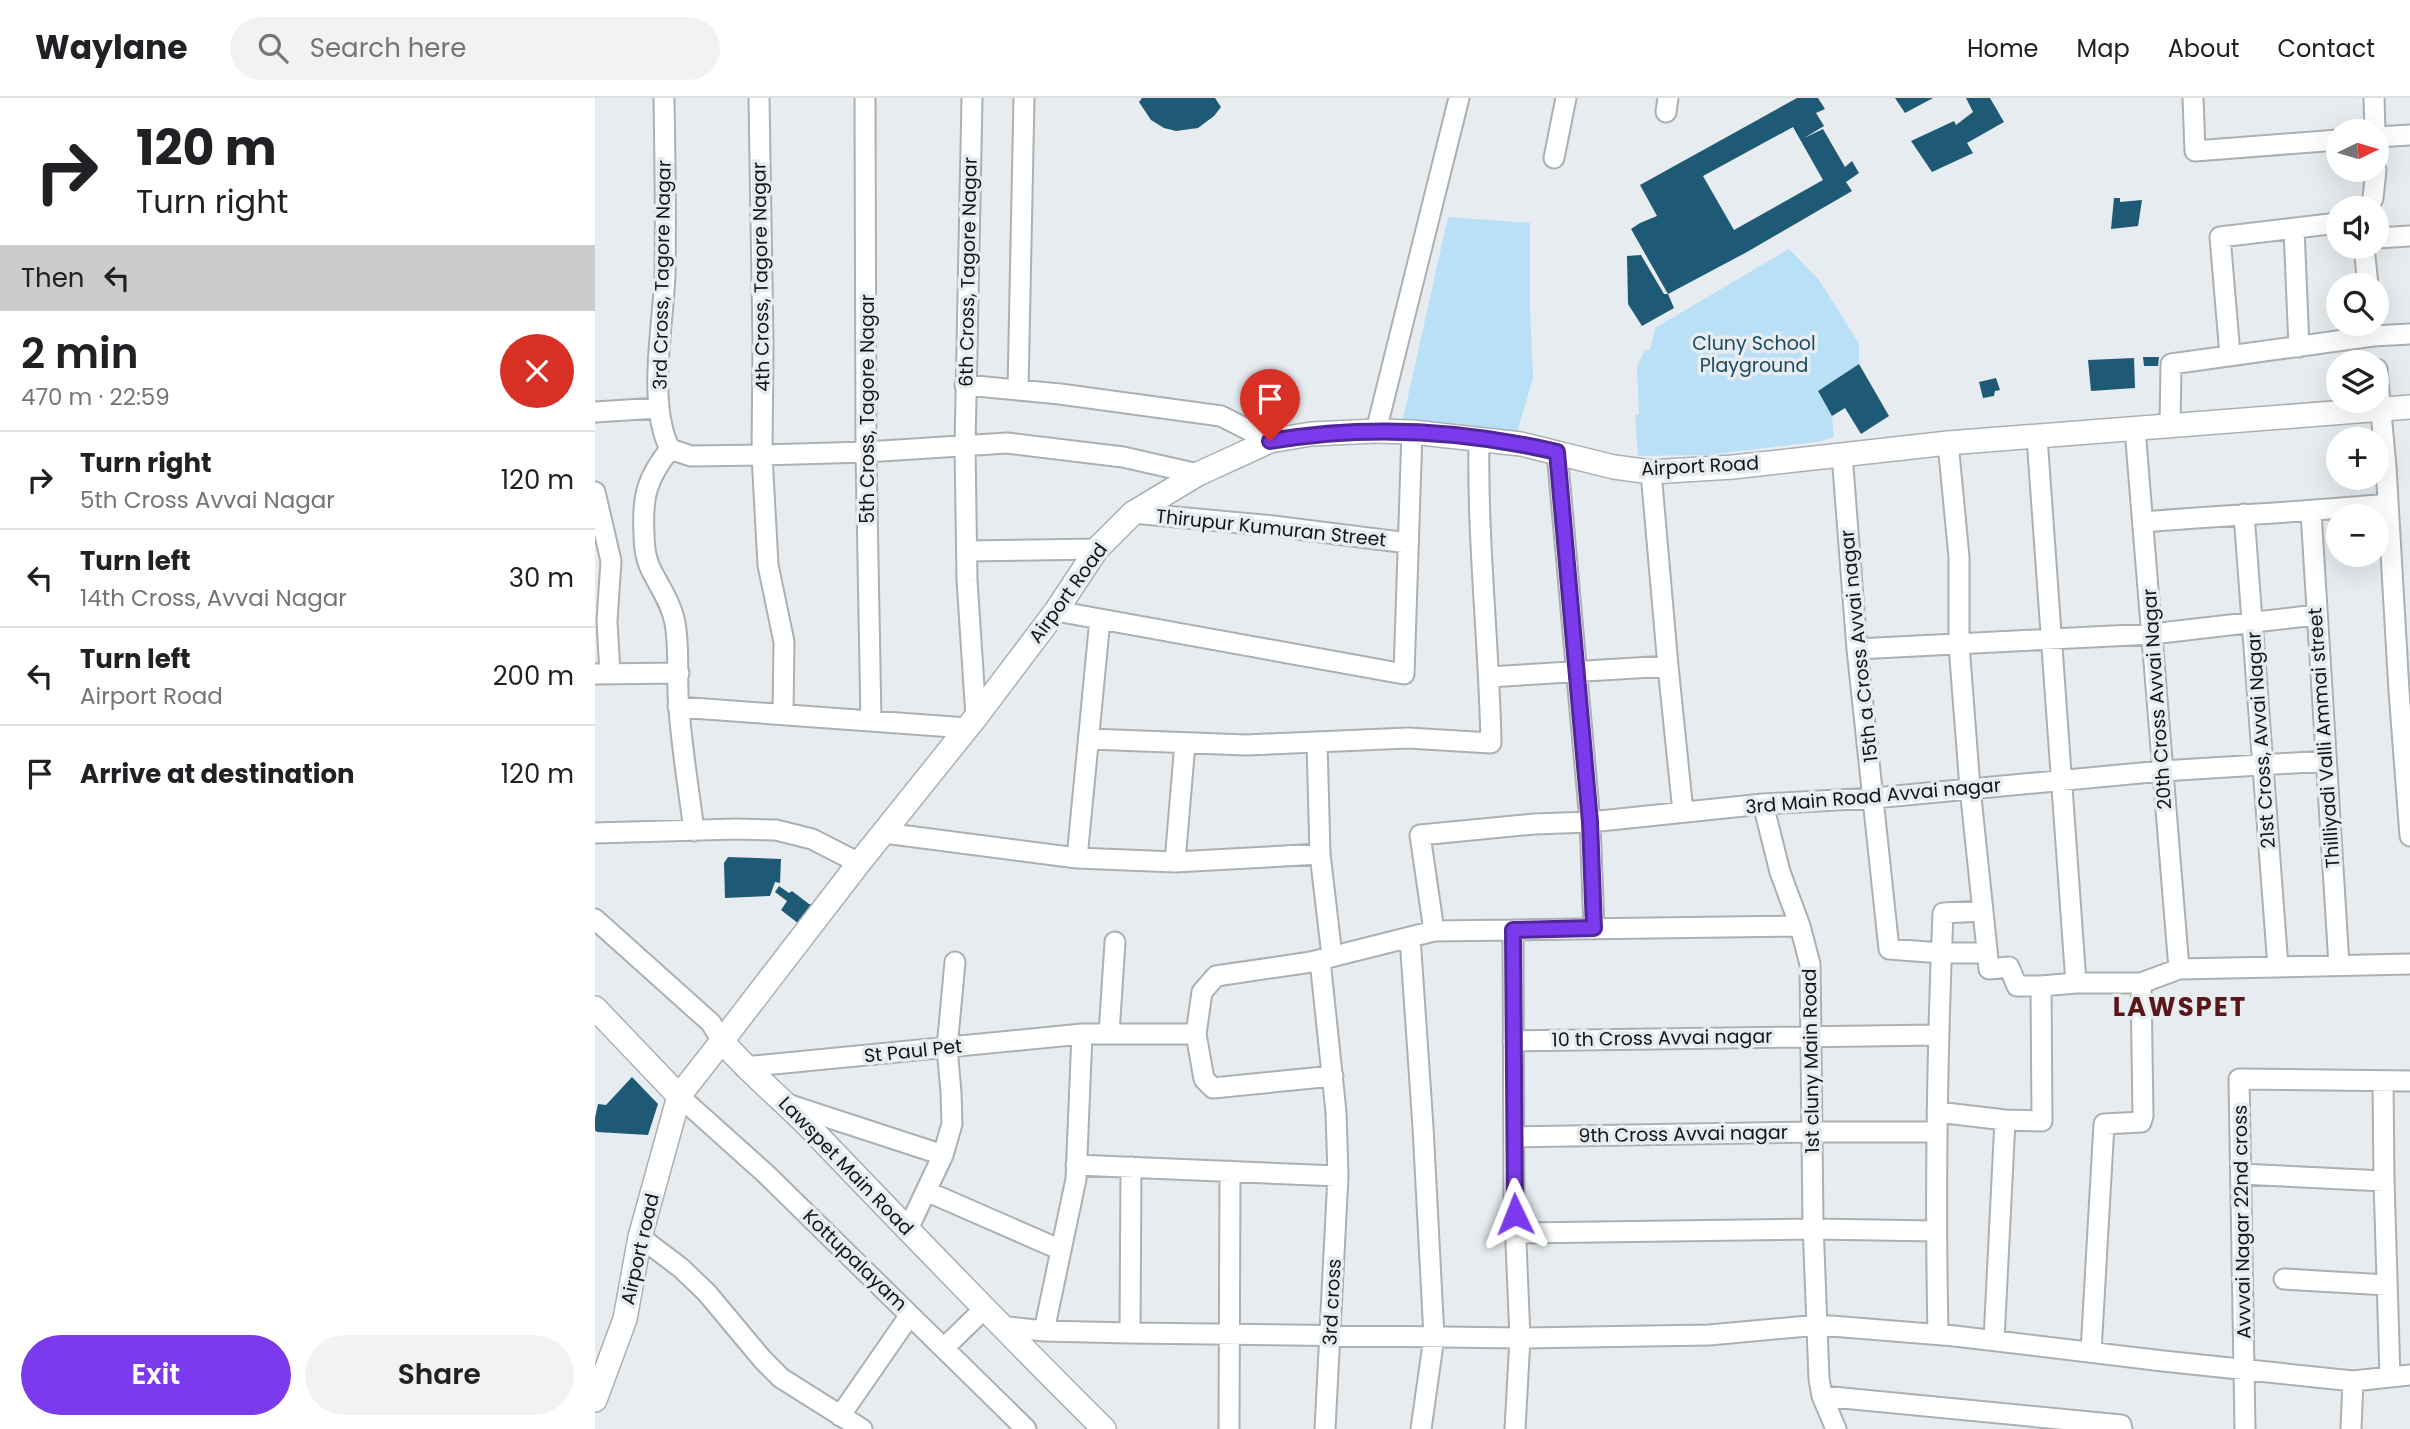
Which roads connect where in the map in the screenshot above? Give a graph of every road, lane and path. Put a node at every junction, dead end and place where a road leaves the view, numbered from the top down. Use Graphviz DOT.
graph roads {
  1 [pos="664,98"];
  2 [pos="759,98"];
  3 [pos="865,98"];
  4 [pos="972,98"];
  5 [pos="1024,98"];
  6 [pos="1459,98"];
  7 [pos="1566,98"];
  8 [pos="2193,98"];
  9 [pos="2374,98"];
  10 [pos="2375,119"];
  11 [pos="2410,135"];
  12 [pos="2389,136"];
  13 [pos="2326,141"];
  14 [pos="1554,158"];
  15 [pos="2326,225"];
  16 [pos="2294,229"];
  17 [pos="2410,236"];
  18 [pos="2389,238"];
  19 [pos="2389,332"];
  20 [pos="2410,334"];
  21 [pos="2346,336"];
  22 [pos="2299,347"];
  23 [pos="2230,355"];
  24 [pos="965,385"];
  25 [pos="1018,390"];
  26 [pos="2410,407"];
  27 [pos="658,408"];
  28 [pos="2389,408"];
  29 [pos="595,412"];
  30 [pos="2326,413"];
  31 [pos="2381,413"];
  32 [pos="2170,426"];
  33 [pos="2135,429"];
  34 [pos="1376,431"];
  35 [pos="1412,432"];
  36 [pos="2037,438"];
  37 [pos="1479,439"];
  38 [pos="1270,441"];
  39 [pos="1948,443"];
  40 [pos="965,446"];
  41 [pos="670,449"];
  42 [pos="866,452"];
  43 [pos="1557,452"];
  44 [pos="1842,454"];
  45 [pos="762,455"];
  46 [pos="1651,472"];
  47 [pos="1198,474"];
  48 [pos="595,492"];
  49 [pos="2388,504"];
  50 [pos="2326,510"];
  51 [pos="2311,512"];
  52 [pos="1133,513"];
  53 [pos="2244,514"];
  54 [pos="2389,516"];
  55 [pos="2144,522"];
  56 [pos="1408,543"];
  57 [pos="1097,549"];
  58 [pos="967,551"];
  59 [pos="1056,611"];
  60 [pos="2316,615"];
  61 [pos="1100,619"];
  62 [pos="2252,623"];
  63 [pos="2152,634"];
  64 [pos="2050,639"];
  65 [pos="1959,645"];
  66 [pos="1857,649"];
  67 [pos="1668,666"];
  68 [pos="1575,671"];
  69 [pos="679,673"];
  70 [pos="603,674"];
  71 [pos="1489,677"];
  72 [pos="2404,691"];
  73 [pos="678,707"];
  74 [pos="783,714"];
  75 [pos="871,721"];
  76 [pos="971,723"];
  77 [pos="1089,738"];
  78 [pos="1317,742"];
  79 [pos="1185,743"];
  80 [pos="2326,761"];
  81 [pos="2263,766"];
  82 [pos="2162,771"];
  83 [pos="2063,780"];
  84 [pos="1971,788"];
  85 [pos="1874,798"];
  86 [pos="1763,804"];
  87 [pos="1683,813"];
  88 [pos="1590,822"];
  89 [pos="694,831"];
  90 [pos="595,833"];
  91 [pos="884,833"];
  92 [pos="2410,836"];
  93 [pos="1320,854"];
  94 [pos="1077,858"];
  95 [pos="1175,862"];
  96 [pos="859,863"];
  97 [pos="1983,911"];
  98 [pos="595,919"];
  99 [pos="1800,926"];
  100 [pos="1594,928"];
  101 [pos="1513,930"];
  102 [pos="1434,931"];
  103 [pos="1410,937"];
  104 [pos="1115,942"];
  105 [pos="1941,953"];
  106 [pos="1987,953"];
  107 [pos="1326,958"];
  108 [pos="955,962"];
  109 [pos="2410,964"];
  110 [pos="2339,965"];
  111 [pos="2277,967"];
  112 [pos="2179,969"];
  113 [pos="2141,982"];
  114 [pos="2075,983"];
  115 [pos="2041,986"];
  116 [pos="595,1008"];
  117 [pos="1082,1034"];
  118 [pos="1109,1034"];
  119 [pos="1196,1034"];
  120 [pos="1810,1035"];
  121 [pos="1937,1035"];
  122 [pos="722,1041"];
  123 [pos="1513,1041"];
  124 [pos="947,1048"];
  125 [pos="744,1066"];
  126 [pos="1333,1076"];
  127 [pos="2383,1081"];
  128 [pos="2410,1081"];
  129 [pos="679,1096"];
  130 [pos="787,1104"];
  131 [pos="1937,1112"];
  132 [pos="2005,1119"];
  133 [pos="1812,1132"];
  134 [pos="1937,1132"];
  135 [pos="1514,1137"];
  136 [pos="943,1155"];
  137 [pos="1076,1165"];
  138 [pos="1131,1167"];
  139 [pos="1230,1171"];
  140 [pos="2241,1174"];
  141 [pos="1338,1176"];
  142 [pos="2384,1181"];
  143 [pos="926,1191"];
  144 [pos="908,1229"];
  145 [pos="1814,1229"];
  146 [pos="1936,1231"];
  147 [pos="1516,1233"];
  148 [pos="640,1237"];
  149 [pos="1061,1250"];
  150 [pos="2284,1279"];
  151 [pos="2387,1284"];
  152 [pos="910,1315"];
  153 [pos="992,1318"];
  154 [pos="1818,1325"];
  155 [pos="1044,1331"];
  156 [pos="1130,1333"];
  157 [pos="1938,1334"];
  158 [pos="1230,1335"];
  159 [pos="1330,1336"];
  160 [pos="1434,1337"];
  161 [pos="1520,1338"];
  162 [pos="1994,1340"];
  163 [pos="944,1348"];
  164 [pos="2091,1352"];
  165 [pos="2244,1369"];
  166 [pos="2400,1376"];
  167 [pos="2353,1381"];
  168 [pos="1822,1396"];
  169 [pos="595,1400"];
  170 [pos="840,1416"];
  171 [pos="862,1429"];
  172 [pos="1026,1429"];
  173 [pos="1104,1429"];
  174 [pos="1229,1429"];
  175 [pos="1325,1429"];
  176 [pos="1421,1429"];
  177 [pos="1515,1429"];
  178 [pos="1836,1429"];
  179 [pos="2122,1429"];
  180 [pos="2245,1429"];
  181 [pos="2351,1429"];
  1 -- 27 [label="street, 3rd Cross, Tagore Nagar"];
  2 -- 45 [label="street, 4th Cross, Tagore Nagar"];
  3 -- 42 [label="street, 5th Cross, Tagore Nagar"];
  4 -- 24 [label="street, 6th Cross, Tagore Nagar"];
  5 -- 25 [label="street"];
  6 -- 34 [label="street"];
  7 -- 14 [label="street"];
  8 -- 13 [label="street"];
  9 -- 10 [label="street"];
  11 -- 12 [label="street"];
  15 -- 16 [label="street"];
  16 -- 22 [label="street"];
  16 -- 23 [label="street"];
  17 -- 18 [label="street"];
  19 -- 20 [label="street"];
  21 -- 22 [label="street"];
  22 -- 23 [label="street"];
  23 -- 32 [label="street"];
  24 -- 25 [label="street"];
  24 -- 40 [label="street, 6th Cross, Tagore Nagar"];
  25 -- 38 [label="street"];
  26 -- 28 [label="street, Airport Road"];
  27 -- 29 [label="street"];
  27 -- 41 [label="street, 3rd Cross, Tagore Nagar"];
  30 -- 32 [label="street, Airport Road"];
  31 -- 49 [label="street"];
  32 -- 33 [label="street, Airport Road"];
  33 -- 36 [label="street, Airport Road"];
  33 -- 55 [label="street, 20th Cross Avvai Nagar"];
  34 -- 35 [label="street, Airport Road"];
  34 -- 38 [label="street, Airport Road"];
  35 -- 37 [label="street, Airport Road"];
  35 -- 56 [label="street"];
  36 -- 39 [label="street, Airport Road"];
  36 -- 64 [label="street"];
  37 -- 43 [label="street, Airport Road"];
  37 -- 71 [label="street"];
  38 -- 47 [label="street, Airport Road"];
  39 -- 44 [label="street, Airport Road"];
  39 -- 65 [label="street"];
  40 -- 42 [label="street"];
  40 -- 47 [label="street"];
  40 -- 58 [label="street, 6th Cross, Tagore Nagar"];
  41 -- 45 [label="street"];
  41 -- 69 [label="street"];
  42 -- 45 [label="street"];
  42 -- 75 [label="street, 5th Cross, Tagore Nagar"];
  43 -- 46 [label="street, Airport Road"];
  43 -- 68 [label="street"];
  44 -- 46 [label="street, Airport Road"];
  44 -- 66 [label="street, 15th a Cross Avvai nagar"];
  45 -- 74 [label="street, 4th Cross, Tagore Nagar"];
  46 -- 67 [label="street"];
  47 -- 52 [label="street, Airport Road"];
  48 -- 70 [label="street"];
  50 -- 51 [label="street"];
  51 -- 53 [label="street"];
  51 -- 60 [label="street, Thilliyadi Valli Ammai street"];
  52 -- 56 [label="street, Thirupur Kumuran Street"];
  52 -- 57 [label="street, Airport Road"];
  53 -- 55 [label="street"];
  53 -- 62 [label="street, 21st Cross, Avvai Nagar"];
  54 -- 72 [label="street"];
  55 -- 63 [label="street, 20th Cross Avvai Nagar"];
  56 -- 61 [label="street"];
  57 -- 58 [label="street"];
  57 -- 59 [label="street, Airport Road"];
  58 -- 76 [label="street, 6th Cross, Tagore Nagar"];
  59 -- 61 [label="street"];
  59 -- 76 [label="street, Airport Road"];
  60 -- 62 [label="street"];
  60 -- 80 [label="street, Thilliyadi Valli Ammai street"];
  61 -- 77 [label="street"];
  62 -- 63 [label="street"];
  62 -- 81 [label="street, 21st Cross, Avvai Nagar"];
  63 -- 64 [label="street"];
  63 -- 82 [label="street, 20th Cross Avvai Nagar"];
  64 -- 65 [label="street"];
  64 -- 83 [label="street"];
  65 -- 66 [label="street"];
  65 -- 84 [label="street"];
  66 -- 85 [label="street, 15th a Cross Avvai nagar"];
  67 -- 68 [label="street"];
  67 -- 87 [label="street"];
  68 -- 71 [label="street"];
  68 -- 88 [label="street"];
  69 -- 70 [label="street"];
  69 -- 73 [label="street"];
  71 -- 78 [label="street"];
  72 -- 92 [label="street"];
  73 -- 74 [label="street"];
  73 -- 89 [label="street"];
  74 -- 75 [label="street"];
  75 -- 76 [label="street"];
  76 -- 91 [label="street, Airport Road"];
  77 -- 79 [label="street"];
  77 -- 94 [label="street"];
  78 -- 79 [label="street"];
  78 -- 93 [label="street, 3rd cross"];
  79 -- 95 [label="street"];
  80 -- 81 [label="street, 3rd Main Road Avvai nagar"];
  80 -- 110 [label="street, Thilliyadi Valli Ammai street"];
  81 -- 82 [label="street, 3rd Main Road Avvai nagar"];
  81 -- 111 [label="street, 21st Cross, Avvai Nagar"];
  82 -- 83 [label="street, 3rd Main Road Avvai nagar"];
  82 -- 112 [label="street, 20th Cross Avvai Nagar"];
  83 -- 84 [label="street, 3rd Main Road Avvai nagar"];
  83 -- 114 [label="street"];
  84 -- 85 [label="street, 3rd Main Road Avvai nagar"];
  84 -- 97 [label="street"];
  85 -- 86 [label="street, 3rd Main Road Avvai nagar"];
  85 -- 105 [label="street, 15th a Cross Avvai nagar"];
  86 -- 87 [label="street, 3rd Main Road Avvai nagar"];
  86 -- 99 [label="street, 1st cluny Main Road"];
  87 -- 88 [label="street, 3rd Main Road Avvai nagar"];
  88 -- 100 [label="street"];
  88 -- 102 [label="street, 3rd Main Road Avvai nagar"];
  89 -- 90 [label="street"];
  89 -- 96 [label="street"];
  91 -- 94 [label="street"];
  91 -- 96 [label="street, Airport Road"];
  93 -- 95 [label="street"];
  93 -- 107 [label="street, 3rd cross"];
  94 -- 95 [label="street"];
  96 -- 122 [label="street, Airport Road"];
  97 -- 105 [label="street"];
  97 -- 106 [label="street"];
  98 -- 122 [label="street"];
  99 -- 100 [label="street"];
  99 -- 120 [label="street, 1st cluny Main Road"];
  100 -- 101 [label="street"];
  101 -- 102 [label="street"];
  101 -- 123 [label="street"];
  102 -- 103 [label="street"];
  103 -- 107 [label="street"];
  103 -- 160 [label="street"];
  104 -- 118 [label="street"];
  105 -- 106 [label="street, 15th a Cross Avvai nagar"];
  105 -- 121 [label="street"];
  106 -- 115 [label="street"];
  107 -- 119 [label="street"];
  107 -- 126 [label="street, 3rd cross"];
  108 -- 124 [label="street"];
  109 -- 110 [label="street"];
  110 -- 111 [label="street"];
  111 -- 112 [label="street"];
  112 -- 113 [label="street"];
  113 -- 114 [label="street"];
  113 -- 164 [label="street"];
  114 -- 115 [label="street"];
  115 -- 132 [label="street"];
  116 -- 129 [label="street"];
  117 -- 118 [label="street, St Paul Pet"];
  117 -- 124 [label="street, St Paul Pet"];
  117 -- 137 [label="street"];
  118 -- 119 [label="street, St Paul Pet"];
  119 -- 126 [label="street"];
  120 -- 121 [label="street, 10 th Cross Avvai nagar"];
  120 -- 123 [label="street, 10 th Cross Avvai nagar"];
  120 -- 133 [label="street, 1st cluny Main Road"];
  121 -- 131 [label="street"];
  122 -- 125 [label="street, Lawspet Main Road"];
  122 -- 129 [label="street"];
  123 -- 135 [label="street"];
  124 -- 125 [label="street, St Paul Pet"];
  124 -- 136 [label="street"];
  125 -- 130 [label="street, Lawspet Main Road"];
  126 -- 141 [label="street, 3rd cross"];
  127 -- 128 [label="street, Avvvai Nagar 22nd cross"];
  127 -- 140 [label="street, Avvvai Nagar 22nd cross"];
  127 -- 142 [label="street"];
  129 -- 148 [label="street, Airport road"];
  129 -- 152 [label="street, Kottupalayam"];
  130 -- 136 [label="street"];
  130 -- 144 [label="street, Lawspet Main Road"];
  131 -- 132 [label="street"];
  131 -- 134 [label="street"];
  132 -- 162 [label="street"];
  133 -- 134 [label="street, 9th Cross Avvai nagar"];
  133 -- 135 [label="street, 9th Cross Avvai nagar"];
  133 -- 145 [label="street, 1st cluny Main Road"];
  134 -- 146 [label="street"];
  135 -- 147 [label="street"];
  136 -- 143 [label="street"];
  137 -- 138 [label="street"];
  137 -- 149 [label="street"];
  138 -- 139 [label="street"];
  138 -- 156 [label="street"];
  139 -- 141 [label="street"];
  139 -- 158 [label="street"];
  140 -- 142 [label="street"];
  140 -- 165 [label="street, Avvvai Nagar 22nd cross"];
  141 -- 159 [label="street, 3rd cross"];
  142 -- 151 [label="street"];
  143 -- 144 [label="street"];
  143 -- 149 [label="street"];
  144 -- 153 [label="street, Lawspet Main Road"];
  145 -- 146 [label="street"];
  145 -- 147 [label="street"];
  145 -- 154 [label="street, 1st cluny Main Road"];
  146 -- 157 [label="street"];
  147 -- 161 [label="street"];
  148 -- 169 [label="street, Airport road"];
  148 -- 170 [label="street"];
  149 -- 155 [label="street"];
  150 -- 151 [label="street"];
  151 -- 166 [label="street"];
  152 -- 163 [label="street, Kottupalayam"];
  152 -- 170 [label="street"];
  153 -- 155 [label="street"];
  153 -- 163 [label="street"];
  153 -- 173 [label="street, Lawspet Main Road"];
  154 -- 157 [label="street"];
  154 -- 161 [label="street"];
  154 -- 168 [label="street, 1st cluny Main Road"];
  155 -- 156 [label="street"];
  156 -- 158 [label="street"];
  157 -- 162 [label="street"];
  158 -- 159 [label="street"];
  158 -- 174 [label="street"];
  159 -- 160 [label="street"];
  159 -- 175 [label="street, 3rd cross"];
  160 -- 161 [label="street"];
  160 -- 176 [label="street"];
  161 -- 177 [label="street"];
  162 -- 164 [label="street"];
  163 -- 172 [label="street, Kottupalayam"];
  164 -- 165 [label="street"];
  165 -- 167 [label="street"];
  165 -- 180 [label="street, Avvvai Nagar 22nd cross"];
  166 -- 167 [label="street"];
  167 -- 181 [label="street"];
  168 -- 178 [label="street, 1st cluny Main Road"];
  168 -- 179 [label="street"];
  170 -- 171 [label="street"];
}
